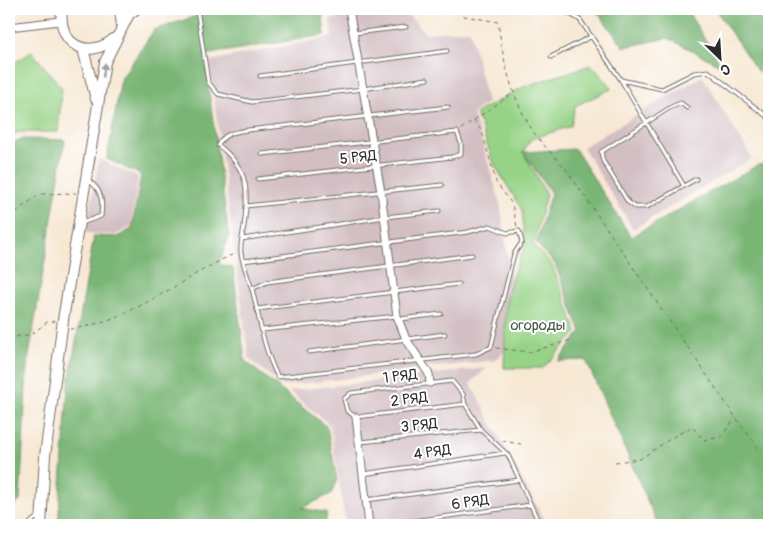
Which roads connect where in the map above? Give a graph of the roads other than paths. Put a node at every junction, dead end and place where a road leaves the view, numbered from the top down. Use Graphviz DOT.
graph roads {
  1 [pos="62,9"];
  2 [pos="120,9"];
  3 [pos="136,9"];
  4 [pos="197,9"];
  5 [pos="349,9"];
  6 [pos="538,9"];
  7 [pos="60,21"];
  8 [pos="9,26"];
  9 [pos="406,27"];
  10 [pos="120,31"];
  11 [pos="354,33"];
  12 [pos="592,36"];
  13 [pos="83,49"];
  14 [pos="447,51"];
  15 [pos="552,57"];
  16 [pos="358,64"];
  17 [pos="260,76"];
  18 [pos="426,79"];
  19 [pos="622,80"];
  20 [pos="363,90"];
  21 [pos="448,107"];
  22 [pos="98,108"];
  23 [pos="687,108"];
  24 [pos="367,117"];
  25 [pos="769,118"];
  26 [pos="645,122"];
  27 [pos="371,142"];
  28 [pos="262,154"];
  29 [pos="376,167"];
  30 [pos="86,178"];
  31 [pos="258,179"];
  32 [pos="696,179"];
  33 [pos="442,185"];
  34 [pos="684,186"];
  35 [pos="381,192"];
  36 [pos="246,206"];
  37 [pos="439,212"];
  38 [pos="385,217"];
  39 [pos="79,225"];
  40 [pos="242,239"];
  41 [pos="388,241"];
  42 [pos="472,255"];
  43 [pos="243,261"];
  44 [pos="390,264"];
  45 [pos="459,284"];
  46 [pos="252,289"];
  47 [pos="394,292"];
  48 [pos="257,309"];
  49 [pos="441,314"];
  50 [pos="398,317"];
  51 [pos="262,330"];
  52 [pos="445,334"];
  53 [pos="406,338"];
  54 [pos="309,352"];
  55 [pos="419,360"];
  56 [pos="430,383"];
  57 [pos="466,404"];
  58 [pos="356,417"];
  59 [pos="481,430"];
  60 [pos="359,442"];
  61 [pos="506,453"];
  62 [pos="362,474"];
  63 [pos="519,480"];
  64 [pos="365,500"];
  65 [pos="531,505"];
  66 [pos="41,514"];
  67 [pos="28,525"];
  68 [pos="41,525"];
  69 [pos="369,525"];
  70 [pos="382,525"];
  71 [pos="540,525"];
  1 -- 7 [label="main road"];
  2 -- 10 [label="main road"];
  3 -- 10 [label="main road"];
  4 -- 20 [label="lane"];
  5 -- 11 [label="street"];
  6 -- 12 [label="lane"];
  7 -- 8 [label="street"];
  7 -- 13 [label="main road"];
  9 -- 11 [label="lane"];
  10 -- 13 [label="main road"];
  22 -- 10 [label="main road, one-way"];
  11 -- 16 [label="street"];
  12 -- 15 [label="lane"];
  12 -- 19 [label="lane"];
  13 -- 22 [label="main road"];
  14 -- 16 [label="lane"];
  16 -- 17 [label="lane"];
  16 -- 20 [label="street"];
  18 -- 20 [label="lane"];
  19 -- 25 [label="lane"];
  19 -- 26 [label="lane"];
  20 -- 24 [label="street"];
  21 -- 24 [label="lane"];
  22 -- 30 [label="main road"];
  23 -- 26 [label="lane"];
  24 -- 27 [label="street"];
  24 -- 36 [label="lane"];
  26 -- 34 [label="lane"];
  26 -- 34 [label="lane"];
  27 -- 28 [label="lane"];
  27 -- 29 [label="street"];
  27 -- 29 [label="lane, 5 РЯД"];
  29 -- 31 [label="lane, 5 РЯД"];
  29 -- 35 [label="street"];
  30 -- 39 [label="main road"];
  30 -- 39 [label="lane"];
  32 -- 34 [label="lane"];
  33 -- 35 [label="lane"];
  35 -- 36 [label="lane"];
  35 -- 38 [label="street"];
  36 -- 40 [label="lane"];
  37 -- 38 [label="lane"];
  38 -- 40 [label="lane"];
  38 -- 41 [label="street"];
  39 -- 66 [label="main road"];
  40 -- 43 [label="lane"];
  41 -- 43 [label="lane"];
  41 -- 44 [label="street"];
  41 -- 55 [label="lane"];
  42 -- 44 [label="lane"];
  43 -- 46 [label="lane"];
  44 -- 46 [label="lane"];
  44 -- 47 [label="street"];
  45 -- 47 [label="lane"];
  46 -- 48 [label="lane"];
  47 -- 48 [label="lane"];
  47 -- 50 [label="street"];
  48 -- 51 [label="lane"];
  49 -- 50 [label="lane"];
  50 -- 51 [label="lane"];
  50 -- 53 [label="street"];
  51 -- 55 [label="lane"];
  52 -- 53 [label="lane"];
  53 -- 54 [label="lane"];
  53 -- 55 [label="street"];
  55 -- 56 [label="street"];
  56 -- 57 [label="lane, 1 РЯД"];
  56 -- 58 [label="lane, 1 РЯД"];
  57 -- 58 [label="lane, 2 РЯД"];
  57 -- 59 [label="lane"];
  58 -- 60 [label="street"];
  59 -- 60 [label="lane, 3 РЯД"];
  59 -- 61 [label="lane"];
  60 -- 62 [label="street"];
  61 -- 62 [label="lane, 4 РЯД"];
  61 -- 63 [label="lane"];
  62 -- 64 [label="street"];
  63 -- 64 [label="lane"];
  63 -- 65 [label="lane"];
  64 -- 69 [label="street"];
  65 -- 70 [label="lane, 6 РЯД"];
  65 -- 71 [label="lane"];
  66 -- 67 [label="lane"];
  66 -- 68 [label="main road"];
}
